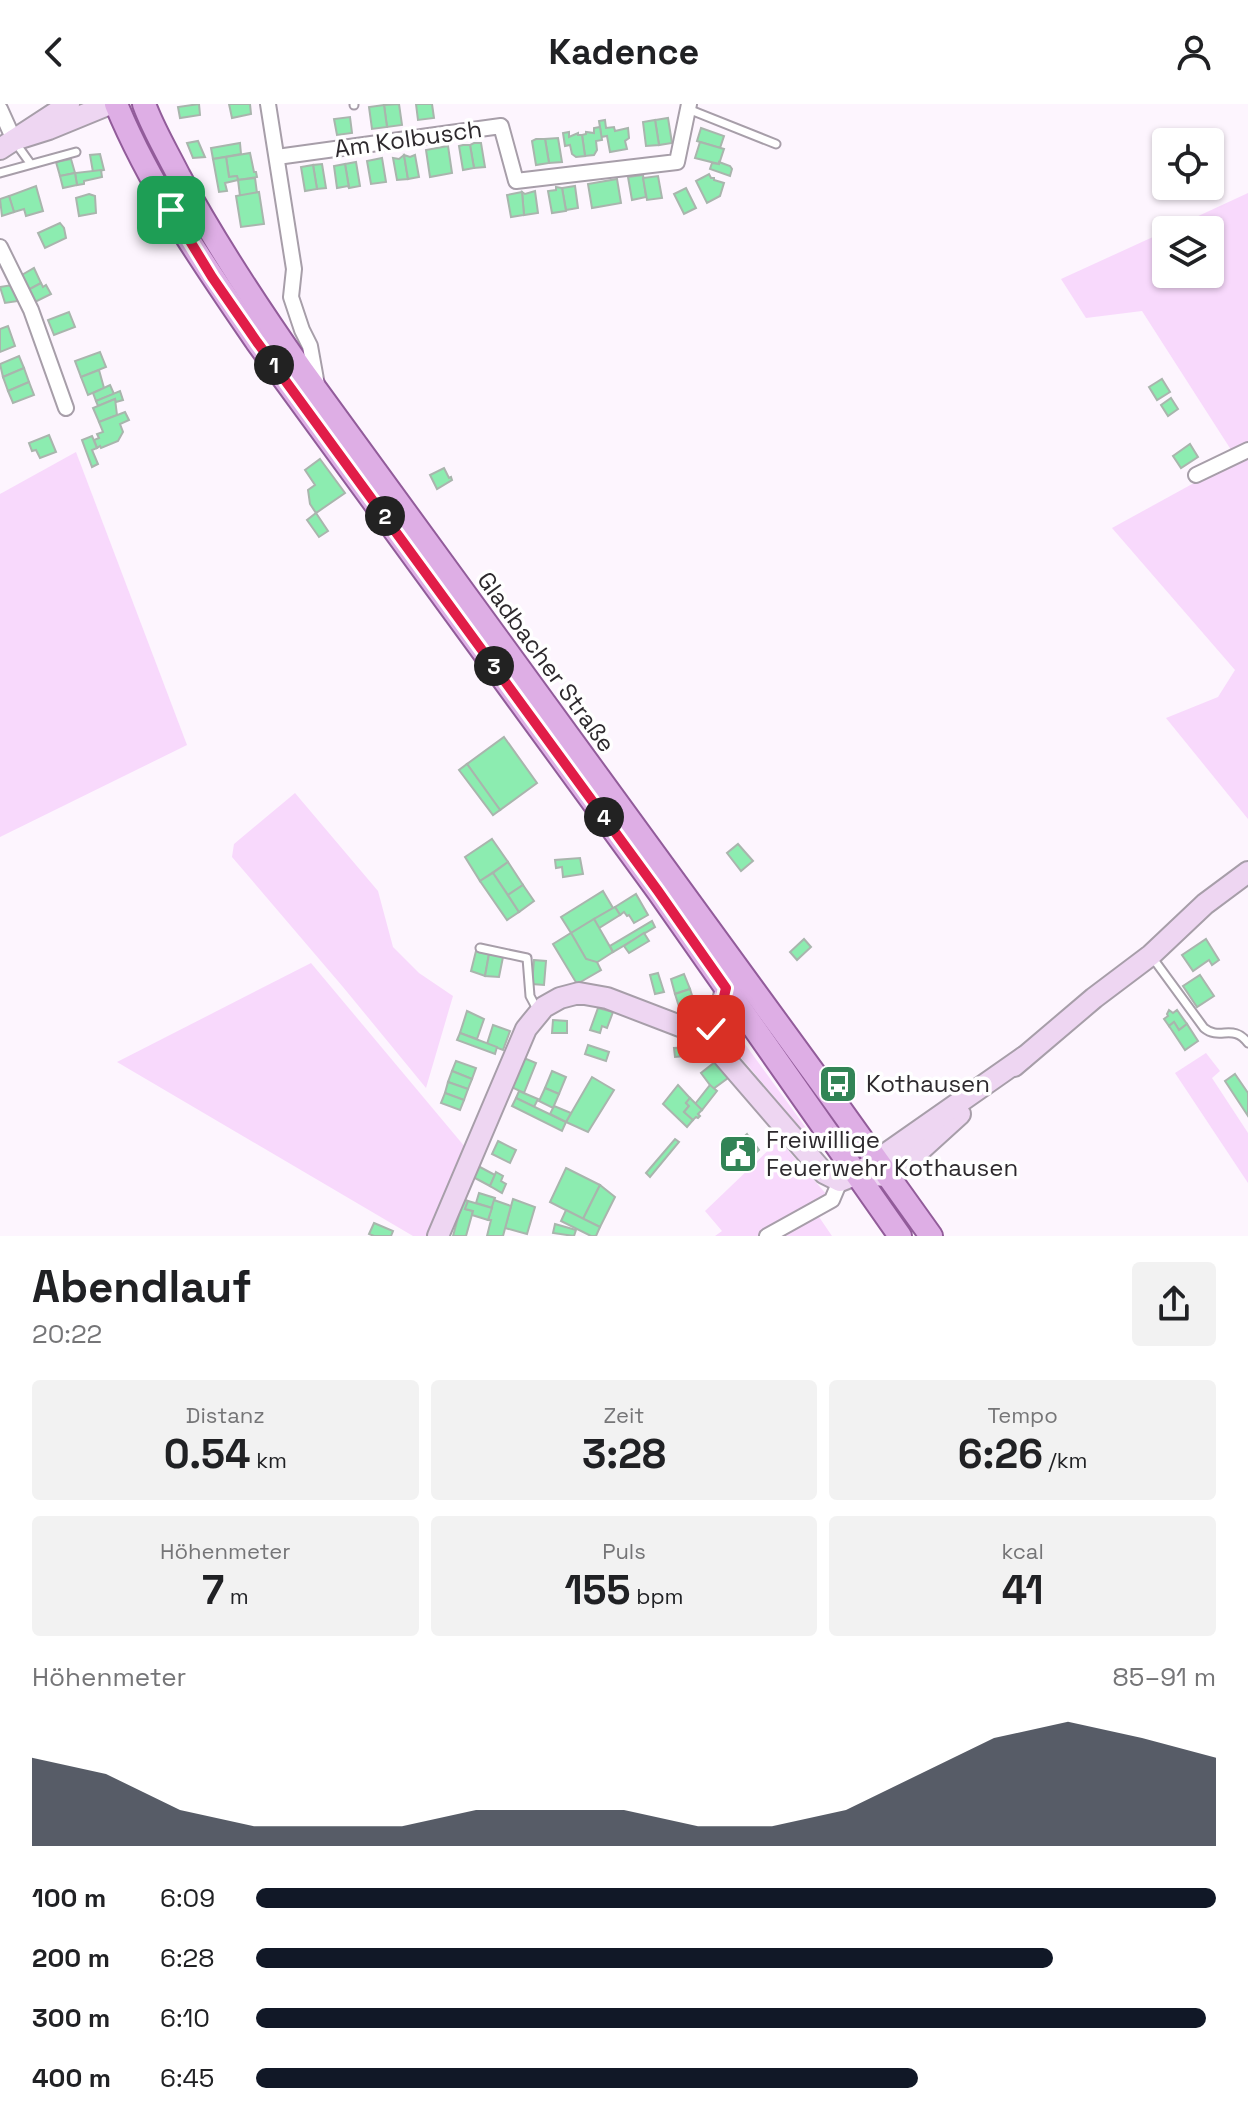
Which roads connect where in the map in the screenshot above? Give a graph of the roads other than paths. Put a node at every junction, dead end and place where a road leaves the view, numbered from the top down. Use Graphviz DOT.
graph roads {
  1 [pos="69,104"];
  2 [pos="110,104"];
  3 [pos="116,104"];
  4 [pos="144,104"];
  5 [pos="268,104"];
  6 [pos="689,107"];
  7 [pos="0,109"];
  8 [pos="7,144"];
  9 [pos="776,144"];
  10 [pos="76,152"];
  11 [pos="277,157"];
  12 [pos="30,163"];
  13 [pos="0,173"];
  14 [pos="0,247"];
  15 [pos="318,393"];
  16 [pos="66,408"];
  17 [pos="1248,450"];
  18 [pos="1196,475"];
  19 [pos="1248,872"];
  20 [pos="480,948"];
  21 [pos="1151,955"];
  22 [pos="726,988"];
  23 [pos="539,1013"];
  24 [pos="706,1037"];
  25 [pos="1248,1043"];
  26 [pos="883,1168"];
  27 [pos="848,1178"];
  28 [pos="438,1236"];
  29 [pos="767,1236"];
  30 [pos="900,1236"];
  31 [pos="931,1236"];
  1 -- 8 [label="street"];
  2 -- 8 [label="street"];
  3 -- 22 [label="main road, Gladbacher Straße"];
  4 -- 15 [label="main road, Gladbacher Straße"];
  5 -- 11 [label="street"];
  6 -- 9 [label="lane"];
  6 -- 11 [label="street, Am Kolbusch"];
  7 -- 8 [label="street"];
  8 -- 12 [label="lane"];
  10 -- 12 [label="lane"];
  11 -- 15 [label="street"];
  12 -- 13 [label="lane"];
  14 -- 16 [label="street"];
  15 -- 26 [label="main road, Gladbacher Straße"];
  17 -- 18 [label="street"];
  19 -- 21 [label="street"];
  20 -- 23 [label="lane"];
  21 -- 25 [label="lane"];
  21 -- 26 [label="street"];
  22 -- 24 [label="street"];
  22 -- 27 [label="main road, Gladbacher Straße"];
  23 -- 24 [label="street"];
  23 -- 28 [label="street"];
  24 -- 27 [label="street"];
  26 -- 27 [label="street"];
  26 -- 31 [label="main road, Gladbacher Straße"];
  27 -- 29 [label="street"];
  27 -- 30 [label="main road, Gladbacher Straße"];
}
